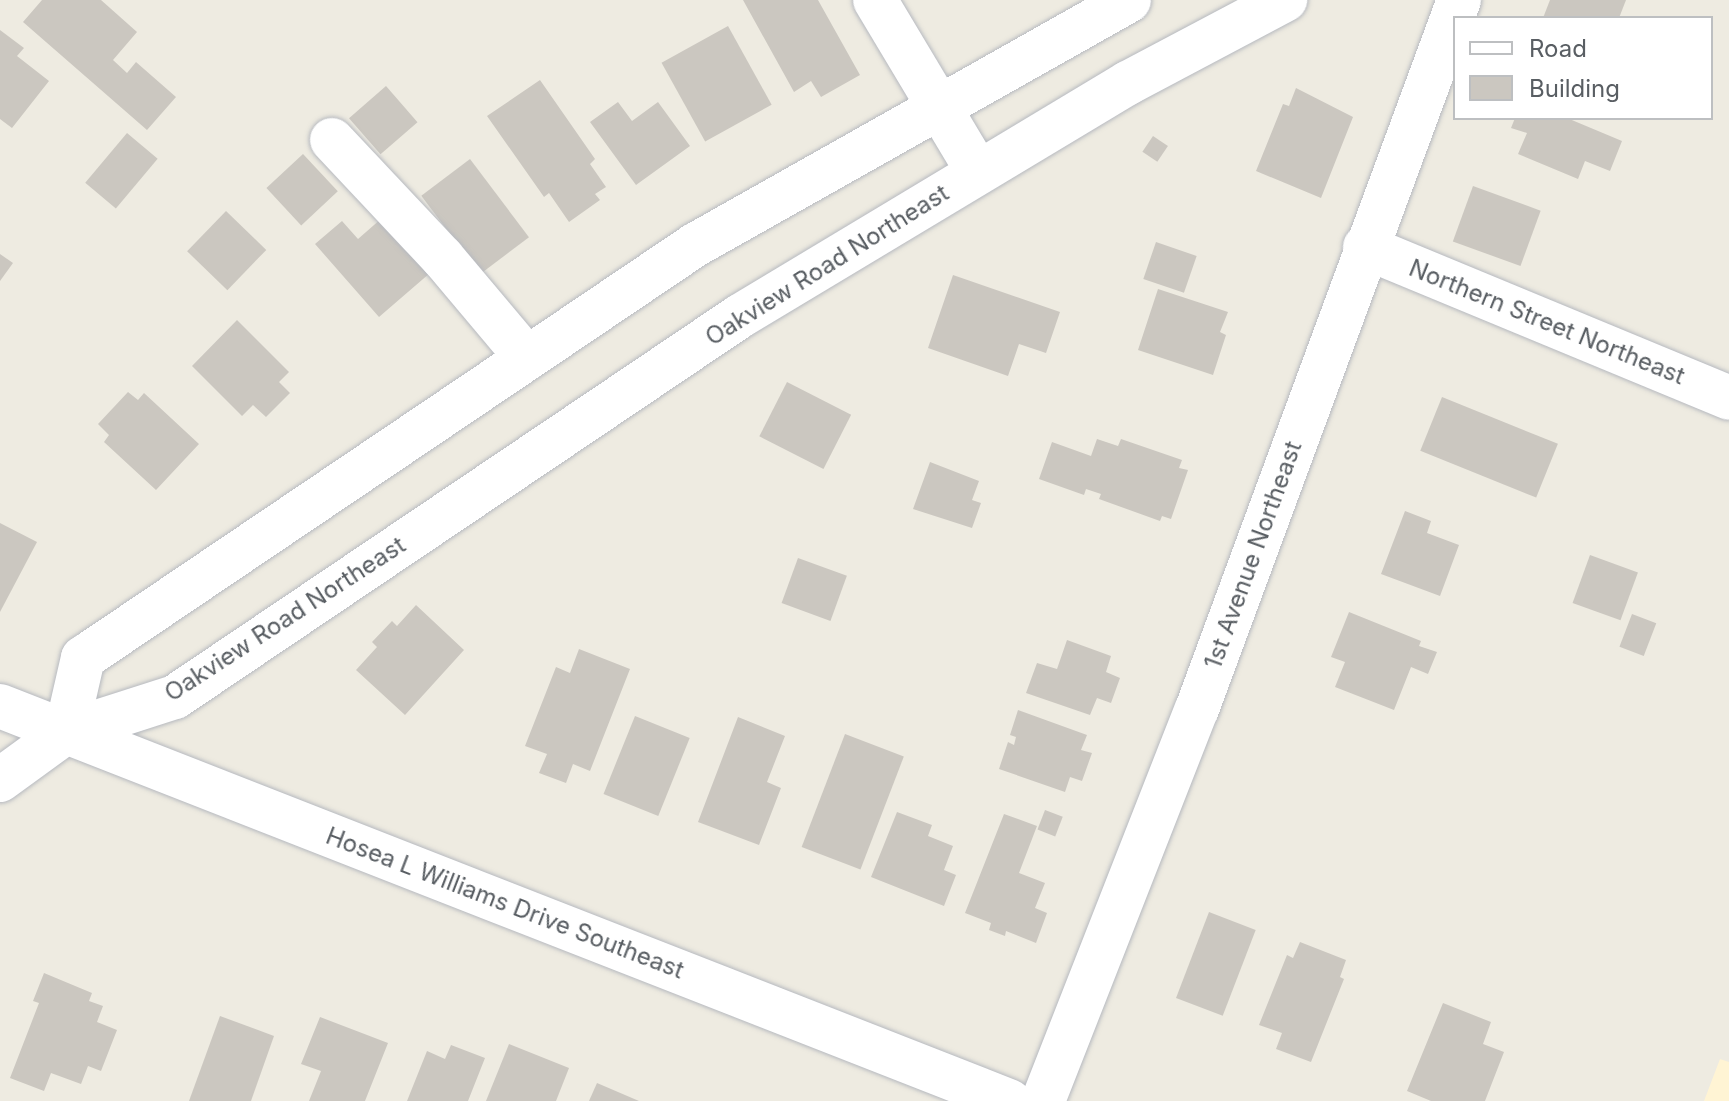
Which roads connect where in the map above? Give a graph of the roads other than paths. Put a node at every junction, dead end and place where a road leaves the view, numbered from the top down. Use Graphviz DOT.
graph roads {
  1 [pos="875,0"];
  2 [pos="1129,0"];
  3 [pos="1285,0"];
  4 [pos="1453,16"];
  5 [pos="938,105"];
  6 [pos="332,140"];
  7 [pos="978,172"];
  8 [pos="1365,247"];
  9 [pos="527,358"];
  10 [pos="1729,398"];
  11 [pos="0,706"];
  12 [pos="66,732"];
  13 [pos="0,780"];
  14 [pos="1009,1101"];
  15 [pos="1043,1101"];
  1 -- 5 [label="street"];
  2 -- 5 [label="street"];
  3 -- 7 [label="street, Oakview Road Northeast"];
  4 -- 8 [label="street, 1st Avenue Northeast"];
  5 -- 7 [label="street"];
  5 -- 9 [label="street"];
  6 -- 9 [label="street"];
  7 -- 12 [label="street, Oakview Road Northeast"];
  8 -- 10 [label="street, Northern Street Northeast"];
  8 -- 15 [label="street, 1st Avenue Northeast"];
  9 -- 12 [label="street"];
  11 -- 12 [label="street, Hosea L Williams Drive Southeast"];
  12 -- 13 [label="street, Oakview Road Northeast"];
  12 -- 14 [label="street, Hosea L Williams Drive Southeast"];
}
